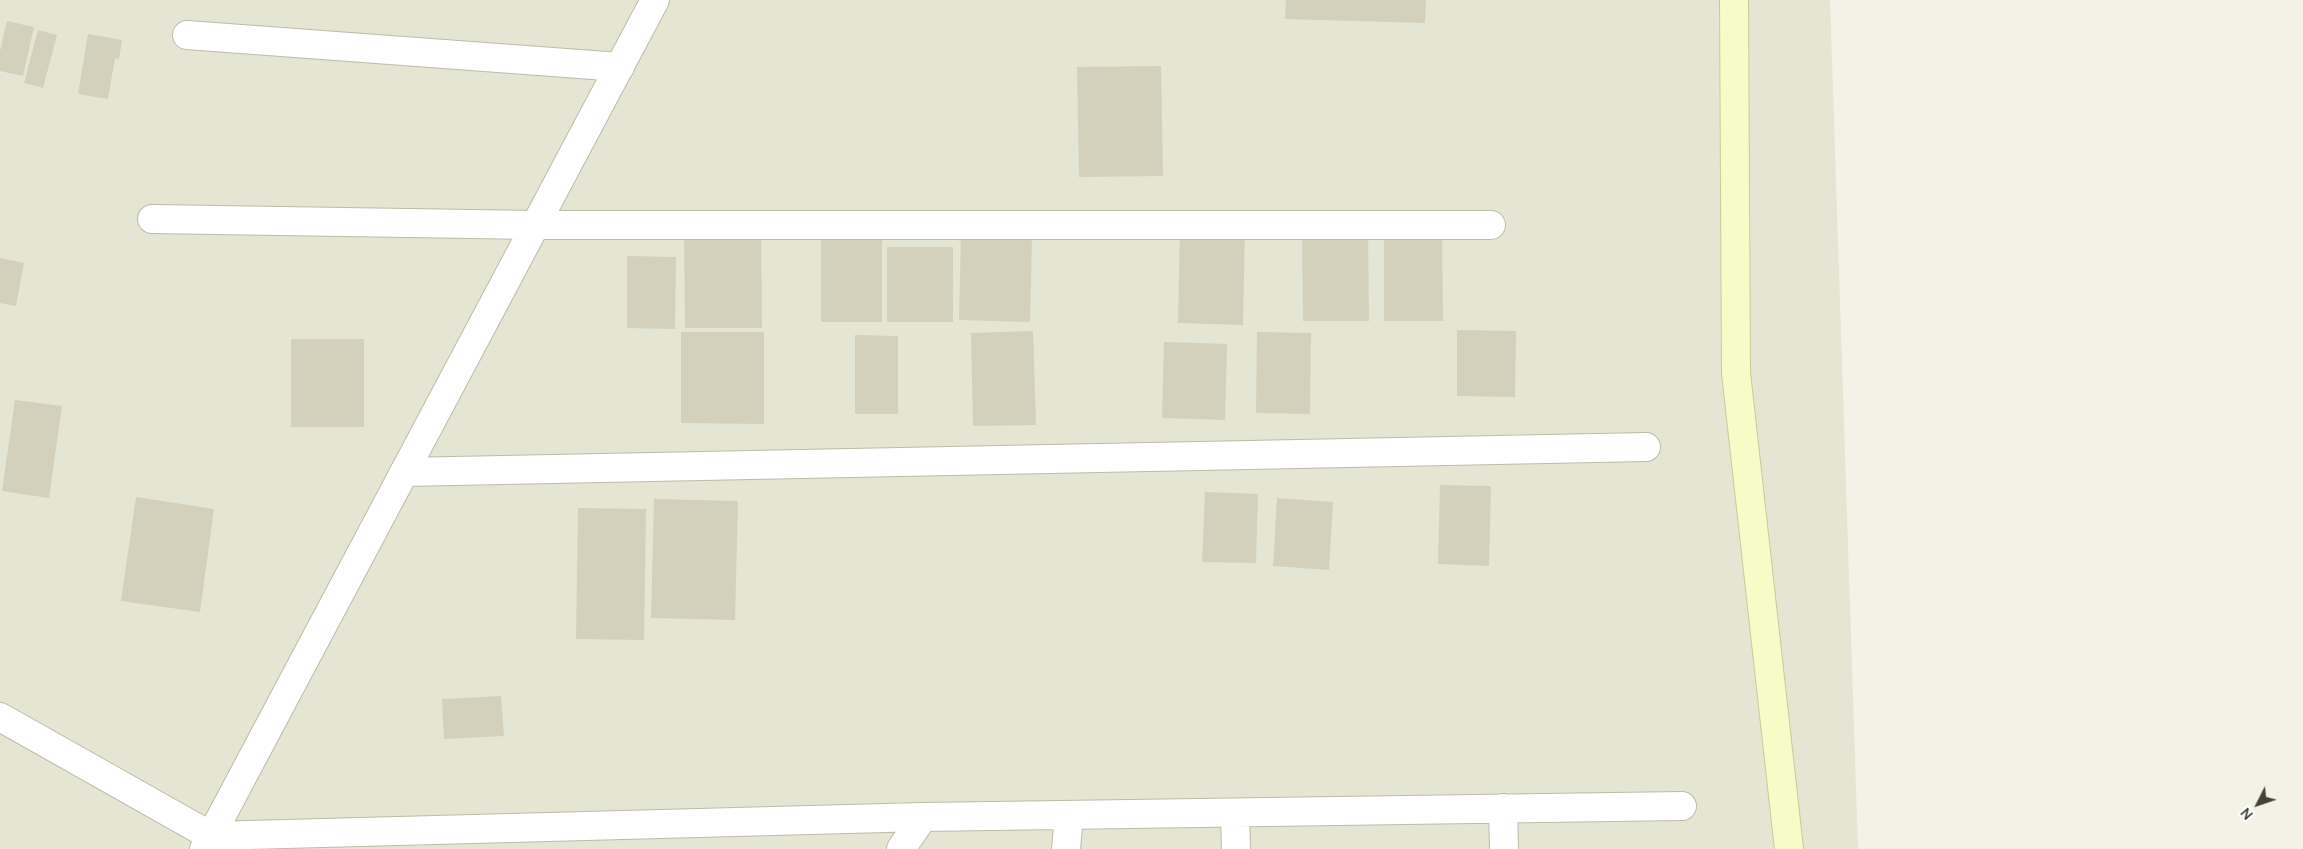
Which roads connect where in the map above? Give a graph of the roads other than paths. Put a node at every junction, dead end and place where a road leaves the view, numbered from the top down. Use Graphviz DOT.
graph roads {
  1 [pos="655,0"];
  2 [pos="1734,0"];
  3 [pos="187,36"];
  4 [pos="620,66"];
  5 [pos="152,219"];
  6 [pos="536,225"];
  7 [pos="1491,225"];
  8 [pos="1646,447"];
  9 [pos="404,472"];
  10 [pos="0,718"];
  11 [pos="1682,806"];
  12 [pos="1503,808"];
  13 [pos="1235,813"];
  14 [pos="1069,815"];
  15 [pos="923,817"];
  16 [pos="207,843"];
  17 [pos="901,849"];
  18 [pos="1066,849"];
  19 [pos="1236,849"];
  20 [pos="1504,849"];
  21 [pos="1789,849"];
  1 -- 4 [label="street"];
  2 -- 21 [label="main road"];
  3 -- 4 [label="street"];
  4 -- 6 [label="street"];
  5 -- 6 [label="street"];
  6 -- 7 [label="street"];
  6 -- 9 [label="street"];
  8 -- 9 [label="street"];
  9 -- 16 [label="street"];
  10 -- 16 [label="street"];
  11 -- 12 [label="street"];
  12 -- 13 [label="street"];
  12 -- 20 [label="street"];
  13 -- 14 [label="street"];
  13 -- 19 [label="street"];
  14 -- 15 [label="street"];
  14 -- 18 [label="street"];
  15 -- 16 [label="street"];
  15 -- 17 [label="street"];
}
